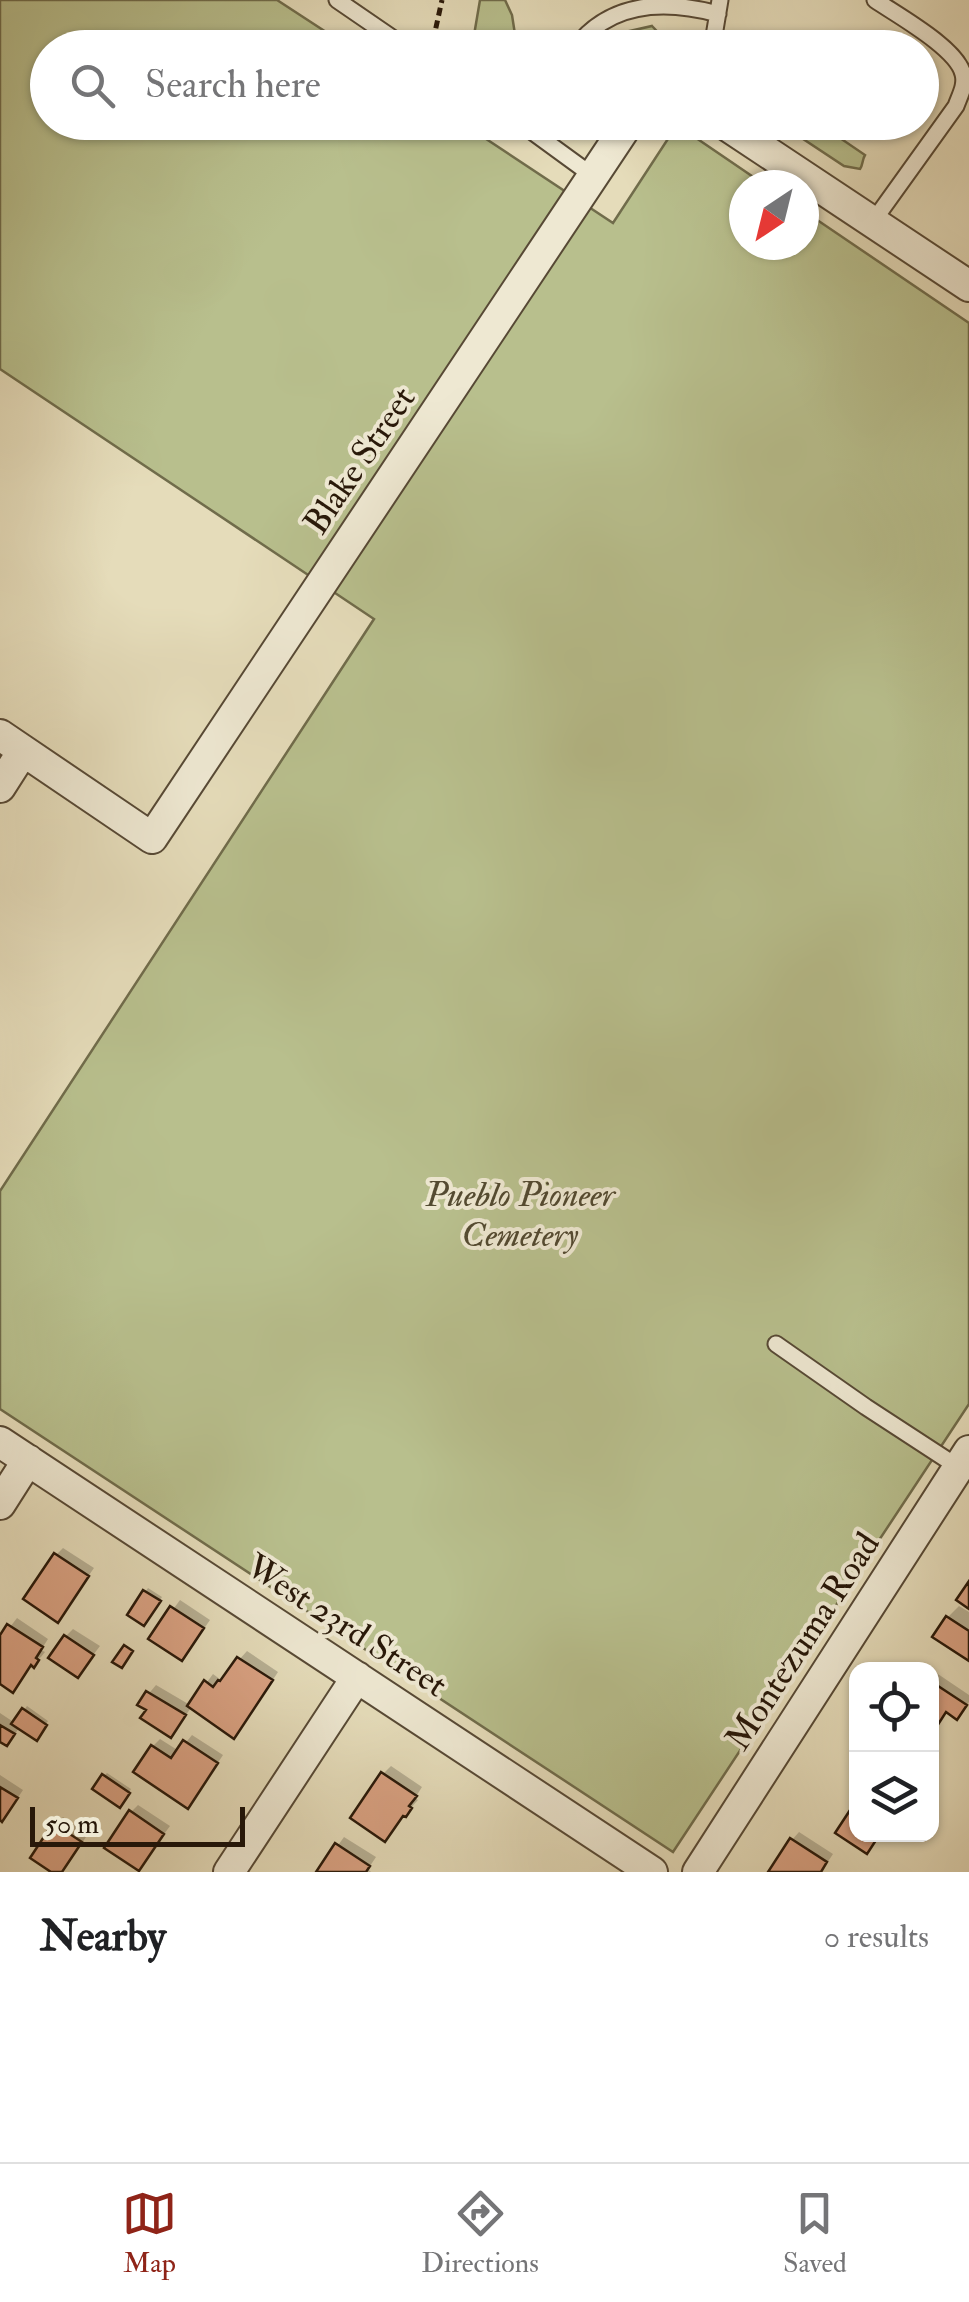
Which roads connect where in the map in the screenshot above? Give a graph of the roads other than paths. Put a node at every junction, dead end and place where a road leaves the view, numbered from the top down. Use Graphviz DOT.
graph roads {
  1 [pos="337,0"];
  2 [pos="875,0"];
  3 [pos="719,7"];
  4 [pos="381,30"];
  5 [pos="590,30"];
  6 [pos="918,30"];
  7 [pos="939,45"];
  8 [pos="939,130"];
  9 [pos="544,140"];
  10 [pos="618,140"];
  11 [pos="749,140"];
  12 [pos="932,140"];
  13 [pos="593,176"];
  14 [pos="872,223"];
  15 [pos="969,286"];
  16 [pos="12,743"];
  17 [pos="0,787"];
  18 [pos="776,1344"];
  19 [pos="0,1442"];
  20 [pos="964,1459"];
  21 [pos="28,1460"];
  22 [pos="0,1504"];
  23 [pos="357,1677"];
  24 [pos="229,1872"];
  25 [pos="652,1872"];
  26 [pos="698,1872"];
  1 -- 4 [label="lane"];
  2 -- 6 [label="lane"];
  3 -- 5 [label="lane"];
  7 -- 8 [label="lane"];
  9 -- 13 [label="lane"];
  10 -- 13 [label="street, Blake Street"];
  11 -- 14 [label="street"];
  12 -- 14 [label="lane"];
  13 -- 16 [label="street, Blake Street"];
  14 -- 15 [label="street"];
  16 -- 17 [label="street"];
  18 -- 20 [label="lane"];
  19 -- 21 [label="street, West 23rd Street"];
  20 -- 26 [label="street, Montezuma Road"];
  21 -- 22 [label="street"];
  21 -- 23 [label="street, West 23rd Street"];
  23 -- 24 [label="street"];
  23 -- 25 [label="street, West 23rd Street"];
}
